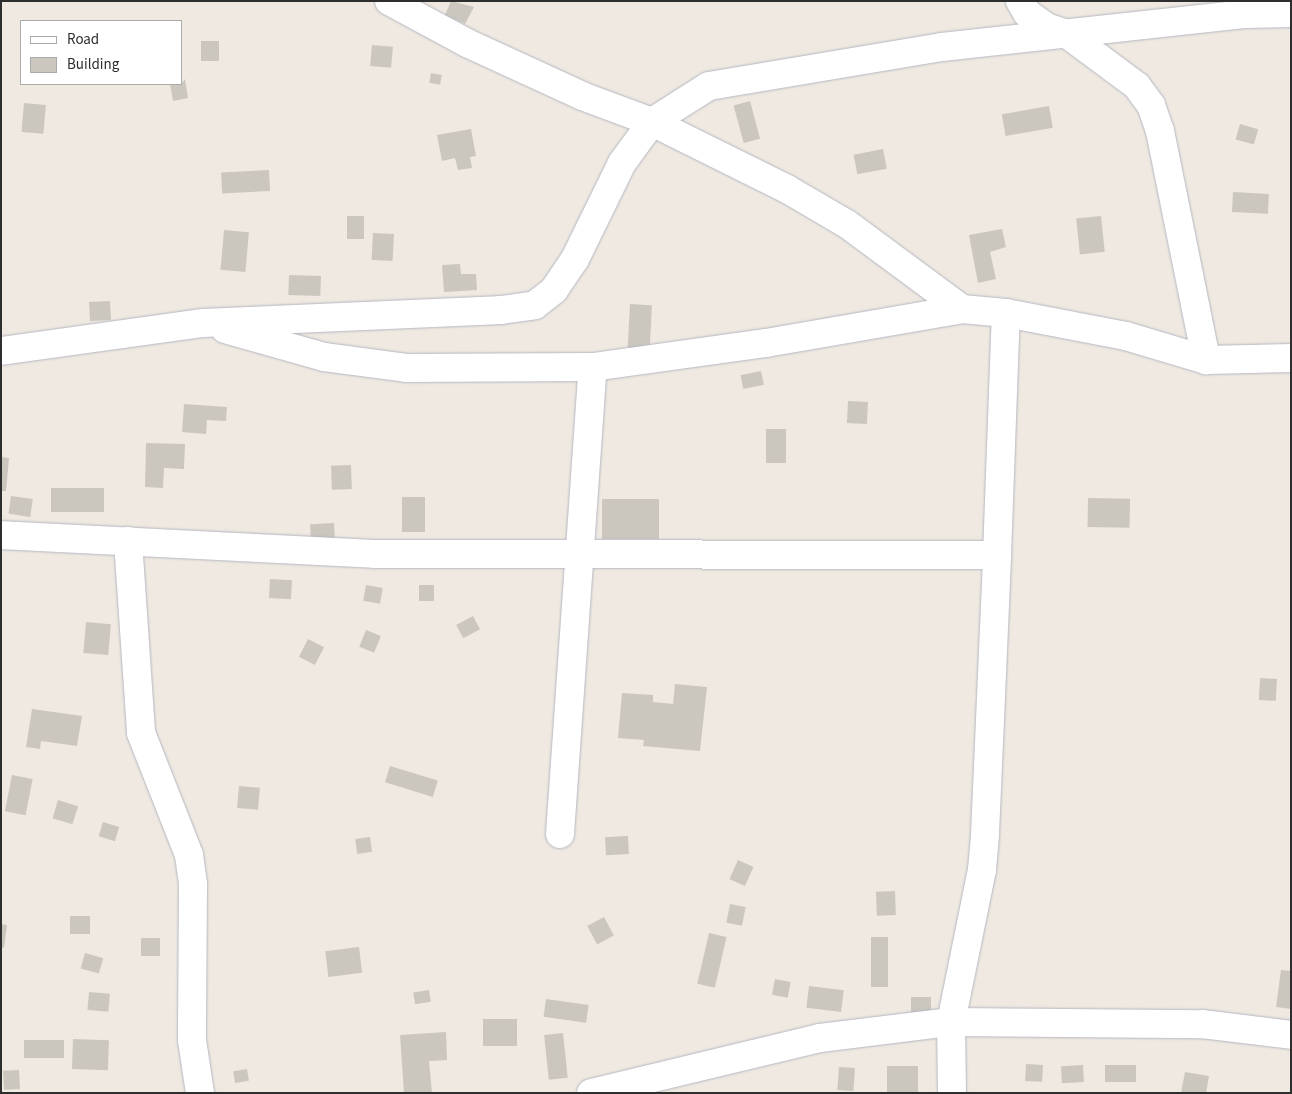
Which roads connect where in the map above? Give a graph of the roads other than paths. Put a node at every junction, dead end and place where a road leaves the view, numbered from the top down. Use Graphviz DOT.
graph roads {
  1 [pos="389,1"];
  2 [pos="1020,1"];
  3 [pos="1291,13"];
  4 [pos="1067,34"];
  5 [pos="652,122"];
  6 [pos="962,309"];
  7 [pos="1006,313"];
  8 [pos="203,323"];
  9 [pos="1,351"];
  10 [pos="1291,358"];
  11 [pos="1206,360"];
  12 [pos="593,367"];
  13 [pos="1,535"];
  14 [pos="128,541"];
  15 [pos="579,553"];
  16 [pos="997,555"];
  17 [pos="560,834"];
  18 [pos="950,1022"];
  19 [pos="1291,1035"];
  20 [pos="200,1093"];
  21 [pos="591,1093"];
  22 [pos="952,1093"];
  1 -- 5 [label="street"];
  2 -- 4 [label="street"];
  3 -- 4 [label="street"];
  4 -- 5 [label="street"];
  4 -- 11 [label="street"];
  5 -- 6 [label="street"];
  5 -- 8 [label="street"];
  6 -- 7 [label="street"];
  6 -- 12 [label="street"];
  7 -- 11 [label="street"];
  7 -- 16 [label="street"];
  8 -- 9 [label="street"];
  8 -- 12 [label="street"];
  10 -- 11 [label="street"];
  12 -- 15 [label="street"];
  13 -- 14 [label="street"];
  14 -- 15 [label="street"];
  14 -- 20 [label="street"];
  15 -- 16 [label="street"];
  15 -- 17 [label="street"];
  16 -- 18 [label="street"];
  18 -- 19 [label="street"];
  18 -- 21 [label="street"];
  18 -- 22 [label="street"];
}
